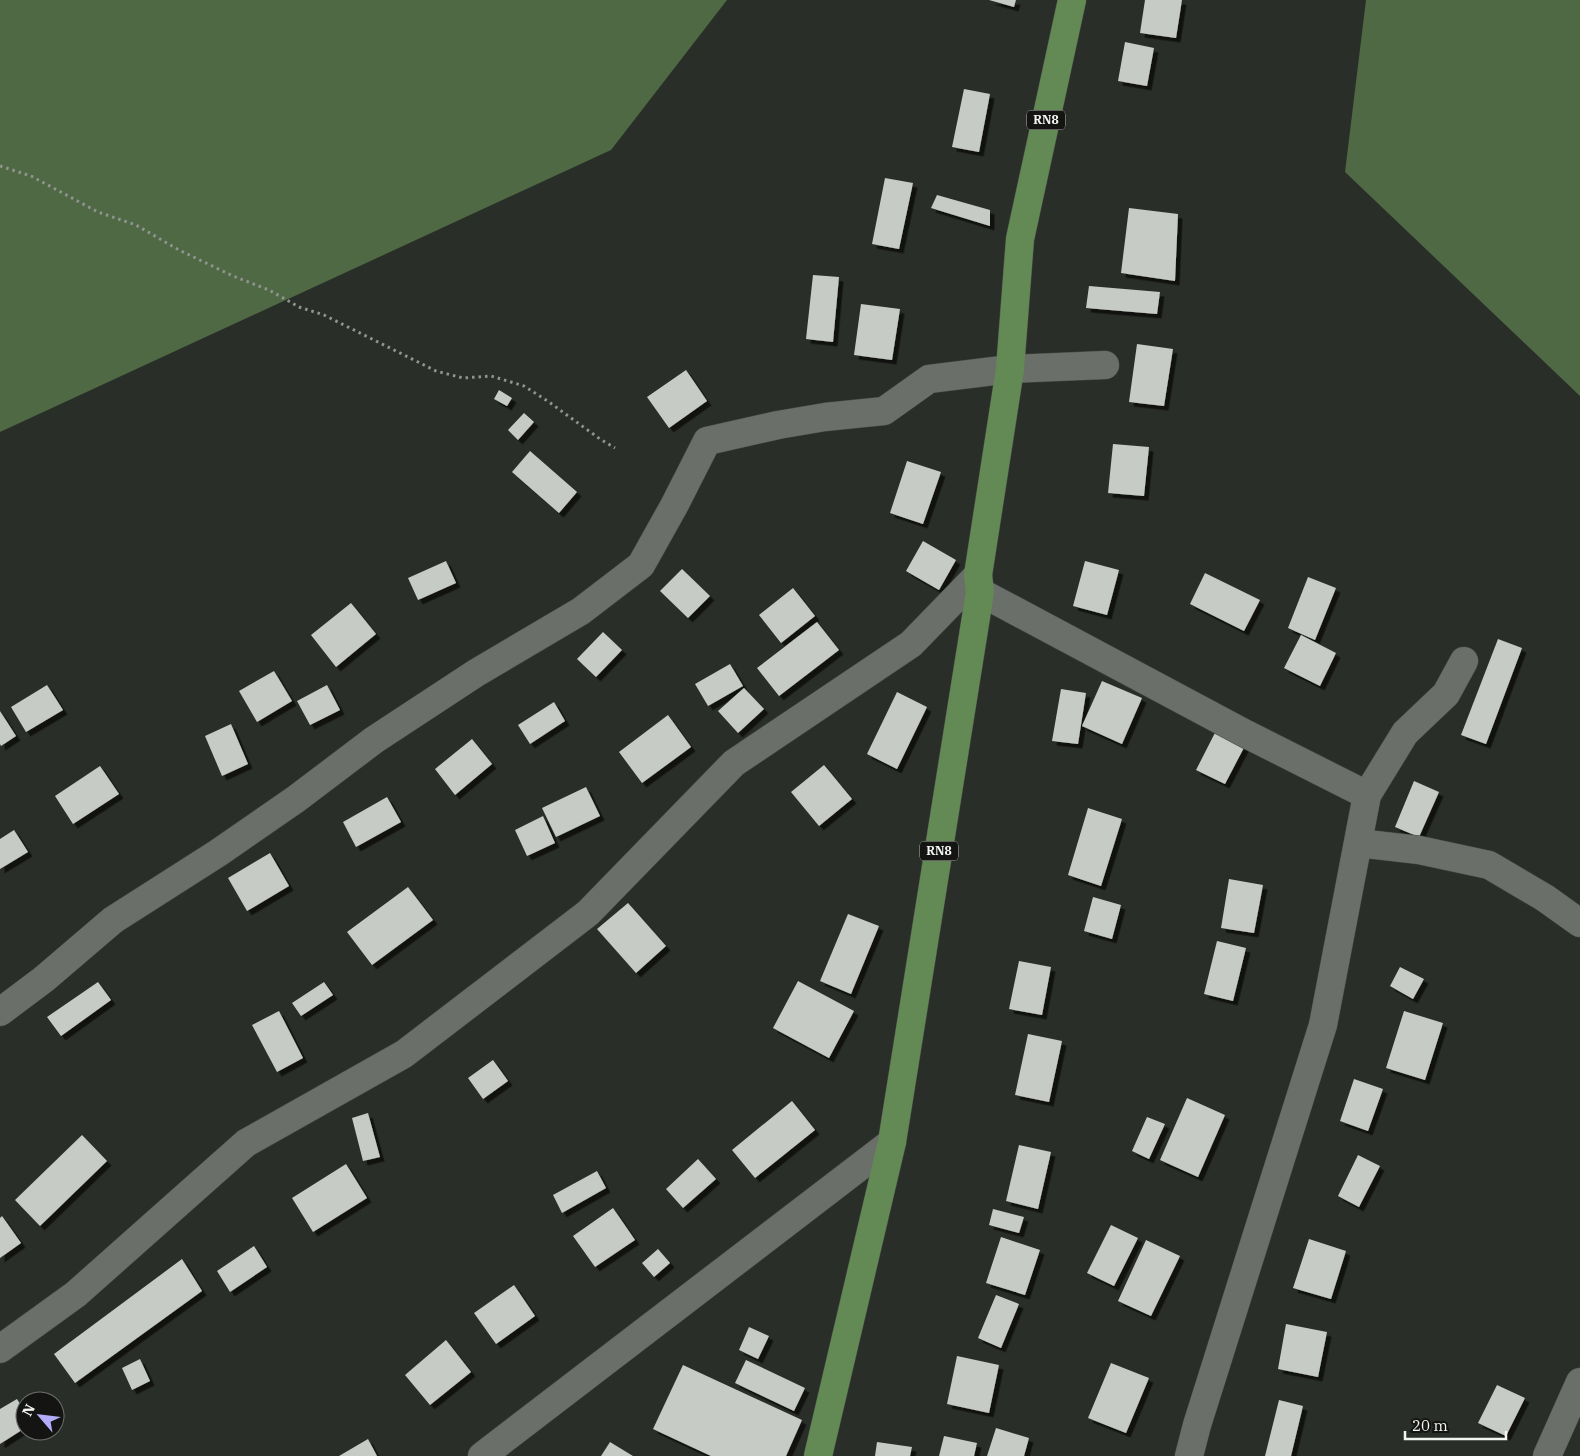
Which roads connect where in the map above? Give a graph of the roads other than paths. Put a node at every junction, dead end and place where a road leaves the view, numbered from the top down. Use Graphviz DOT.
graph roads {
  1 [pos="1072,0"];
  2 [pos="1105,365"];
  3 [pos="1010,369"];
  4 [pos="979,584"];
  5 [pos="1464,661"];
  6 [pos="1367,795"];
  7 [pos="1358,843"];
  8 [pos="1580,923"];
  9 [pos="0,1012"];
  10 [pos="892,1142"];
  11 [pos="0,1349"];
  12 [pos="1580,1382"];
  13 [pos="482,1456"];
  14 [pos="818,1456"];
  15 [pos="1189,1456"];
  16 [pos="1547,1456"];
  1 -- 3 [label="main road, RN8"];
  2 -- 3 [label="street"];
  3 -- 4 [label="main road, RN8"];
  3 -- 9 [label="street"];
  4 -- 6 [label="street"];
  4 -- 10 [label="main road, RN8"];
  4 -- 11 [label="street"];
  5 -- 6 [label="street"];
  6 -- 7 [label="street"];
  7 -- 8 [label="street"];
  7 -- 15 [label="street"];
  10 -- 13 [label="street"];
  10 -- 14 [label="main road, RN8"];
  12 -- 16 [label="street"];
}
